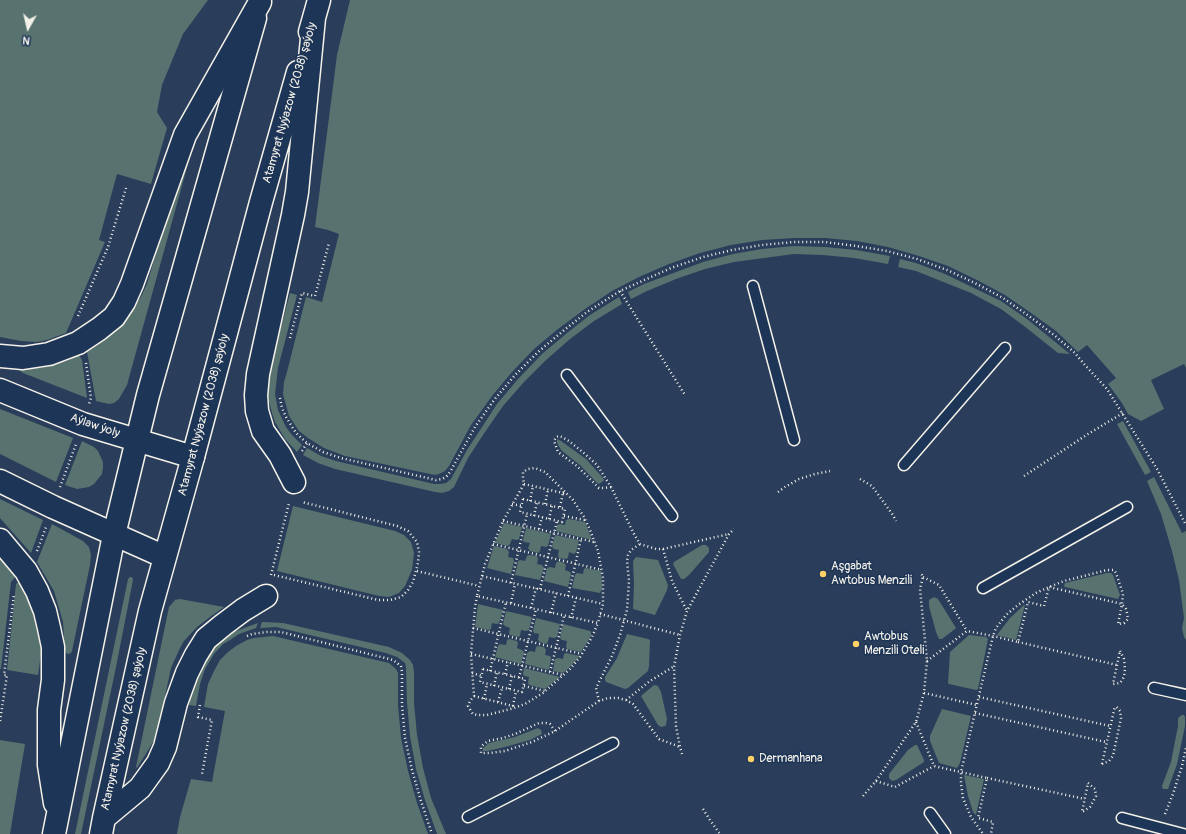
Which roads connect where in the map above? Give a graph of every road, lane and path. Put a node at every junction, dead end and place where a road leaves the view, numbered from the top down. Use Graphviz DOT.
graph roads {
  1 [pos="260,1"];
  2 [pos="317,9"];
  3 [pos="126,188"];
  4 [pos="329,243"];
  5 [pos="753,286"];
  6 [pos="620,291"];
  7 [pos="290,339"];
  8 [pos="78,343"];
  9 [pos="1005,348"];
  10 [pos="0,356"];
  11 [pos="567,375"];
  12 [pos="0,390"];
  13 [pos="279,394"];
  14 [pos="685,395"];
  15 [pos="1123,413"];
  16 [pos="84,424"];
  17 [pos="136,440"];
  18 [pos="794,440"];
  19 [pos="307,443"];
  20 [pos="300,454"];
  21 [pos="193,457"];
  22 [pos="904,465"];
  23 [pos="830,472"];
  24 [pos="1024,476"];
  25 [pos="860,478"];
  26 [pos="0,481"];
  27 [pos="524,484"];
  28 [pos="534,486"];
  29 [pos="611,487"];
  30 [pos="548,490"];
  31 [pos="564,492"];
  32 [pos="778,492"];
  33 [pos="294,494"];
  34 [pos="530,501"];
  35 [pos="537,502"];
  36 [pos="512,504"];
  37 [pos="545,504"];
  38 [pos="522,506"];
  39 [pos="552,506"];
  40 [pos="53,507"];
  41 [pos="560,507"];
  42 [pos="1127,507"];
  43 [pos="527,514"];
  44 [pos="534,516"];
  45 [pos="564,516"];
  46 [pos="672,516"];
  47 [pos="542,517"];
  48 [pos="549,519"];
  49 [pos="586,520"];
  50 [pos="503,521"];
  51 [pos="557,521"];
  52 [pos="896,522"];
  53 [pos="1186,525"];
  54 [pos="524,526"];
  55 [pos="539,529"];
  56 [pos="734,529"];
  57 [pos="554,533"];
  58 [pos="728,534"];
  59 [pos="114,535"];
  60 [pos="581,539"];
  61 [pos="0,540"];
  62 [pos="594,542"];
  63 [pos="493,544"];
  64 [pos="640,544"];
  65 [pos="663,549"];
  66 [pos="519,550"];
  67 [pos="165,557"];
  68 [pos="548,557"];
  69 [pos="576,563"];
  70 [pos="26,570"];
  71 [pos="602,570"];
  72 [pos="417,571"];
  73 [pos="921,573"];
  74 [pos="271,574"];
  75 [pos="482,576"];
  76 [pos="923,577"];
  77 [pos="511,583"];
  78 [pos="515,584"];
  79 [pos="480,586"];
  80 [pos="268,587"];
  81 [pos="1048,587"];
  82 [pos="536,588"];
  83 [pos="983,588"];
  84 [pos="540,589"];
  85 [pos="556,593"];
  86 [pos="477,596"];
  87 [pos="568,596"];
  88 [pos="576,598"];
  89 [pos="1028,601"];
  90 [pos="506,602"];
  91 [pos="511,603"];
  92 [pos="602,604"];
  93 [pos="1122,604"];
  94 [pos="531,608"];
  95 [pos="536,609"];
  96 [pos="687,611"];
  97 [pos="551,613"];
  98 [pos="600,614"];
  99 [pos="564,616"];
  100 [pos="572,618"];
  101 [pos="624,620"];
  102 [pos="598,624"];
  103 [pos="473,628"];
  104 [pos="966,631"];
  105 [pos="499,634"];
  106 [pos="680,635"];
  107 [pos="993,636"];
  108 [pos="243,637"];
  109 [pos="528,642"];
  110 [pos="1018,642"];
  111 [pos="556,648"];
  112 [pos="471,654"];
  113 [pos="582,654"];
  114 [pos="493,659"];
  115 [pos="927,661"];
  116 [pos="508,662"];
  117 [pos="1117,665"];
  118 [pos="522,666"];
  119 [pos="674,667"];
  120 [pos="490,671"];
  121 [pos="497,672"];
  122 [pos="550,672"];
  123 [pos="472,673"];
  124 [pos="505,674"];
  125 [pos="563,675"];
  126 [pos="482,676"];
  127 [pos="512,676"];
  128 [pos="519,678"];
  129 [pos="487,684"];
  130 [pos="494,686"];
  131 [pos="524,686"];
  132 [pos="502,688"];
  133 [pos="1154,688"];
  134 [pos="509,689"];
  135 [pos="516,691"];
  136 [pos="546,691"];
  137 [pos="924,693"];
  138 [pos="1186,695"];
  139 [pos="474,696"];
  140 [pos="979,697"];
  141 [pos="484,699"];
  142 [pos="626,700"];
  143 [pos="599,701"];
  144 [pos="201,702"];
  145 [pos="498,702"];
  146 [pos="977,705"];
  147 [pos="513,707"];
  148 [pos="975,713"];
  149 [pos="0,721"];
  150 [pos="916,722"];
  151 [pos="1110,726"];
  152 [pos="555,731"];
  153 [pos="1106,742"];
  154 [pos="613,744"];
  155 [pos="680,747"];
  156 [pos="1186,748"];
  157 [pos="682,754"];
  158 [pos="934,766"];
  159 [pos="962,772"];
  160 [pos="202,774"];
  161 [pos="987,778"];
  162 [pos="876,781"];
  163 [pos="863,796"];
  164 [pos="1085,799"];
  165 [pos="703,808"];
  166 [pos="930,813"];
  167 [pos="468,817"];
  168 [pos="978,818"];
  169 [pos="1122,818"];
  170 [pos="974,821"];
  171 [pos="56,825"];
  172 [pos="103,826"];
  173 [pos="1159,828"];
  174 [pos="432,834"];
  175 [pos="720,834"];
  176 [pos="945,834"];
  177 [pos="983,834"];
  178 [pos="991,834"];
  179 [pos="1183,834"];
  1 -- 8 [label="main road"];
  1 -- 17 [label="main road"];
  2 -- 21 [label="main road, Atamyrat Nyýazow (2038) şaýoly"];
  2 -- 33 [label="main road"];
  3 -- 8 [label="path"];
  4 -- 7 [label="path"];
  5 -- 18 [label="lane"];
  6 -- 14 [label="path"];
  6 -- 15 [label="path"];
  6 -- 19 [label="path"];
  8 -- 10 [label="main road"];
  8 -- 16 [label="path"];
  9 -- 22 [label="lane"];
  11 -- 46 [label="lane"];
  12 -- 16 [label="main road, Aýlaw ýoly"];
  13 -- 19 [label="path"];
  15 -- 24 [label="path"];
  15 -- 53 [label="path"];
  16 -- 17 [label="main road, Aýlaw ýoly"];
  16 -- 40 [label="path"];
  17 -- 21 [label="main road, Aýlaw ýoly"];
  17 -- 59 [label="main road"];
  19 -- 20 [label="path"];
  21 -- 67 [label="main road, Atamyrat Nyýazow (2038) şaýoly"];
  23 -- 32 [label="path"];
  25 -- 52 [label="path"];
  26 -- 40 [label="main road"];
  27 -- 28 [label="path"];
  27 -- 31 [label="path"];
  27 -- 36 [label="path"];
  28 -- 30 [label="path"];
  28 -- 34 [label="path"];
  29 -- 29 [label="path"];
  29 -- 64 [label="path"];
  30 -- 31 [label="path"];
  30 -- 37 [label="path"];
  31 -- 41 [label="path"];
  31 -- 49 [label="path"];
  33 -- 72 [label="path"];
  33 -- 74 [label="path"];
  34 -- 35 [label="path"];
  34 -- 38 [label="path"];
  35 -- 37 [label="path"];
  35 -- 44 [label="path"];
  36 -- 38 [label="path"];
  36 -- 50 [label="path"];
  37 -- 39 [label="path"];
  38 -- 43 [label="path"];
  39 -- 41 [label="path"];
  39 -- 48 [label="path"];
  40 -- 59 [label="main road"];
  40 -- 70 [label="path"];
  41 -- 45 [label="path"];
  42 -- 83 [label="lane"];
  43 -- 44 [label="path"];
  43 -- 54 [label="path"];
  44 -- 47 [label="path"];
  45 -- 49 [label="path"];
  45 -- 51 [label="path"];
  47 -- 48 [label="path"];
  47 -- 55 [label="path"];
  48 -- 51 [label="path"];
  49 -- 62 [label="path"];
  50 -- 54 [label="path"];
  50 -- 63 [label="path"];
  51 -- 57 [label="path"];
  54 -- 55 [label="path"];
  54 -- 66 [label="path"];
  55 -- 57 [label="path"];
  56 -- 58 [label="path"];
  57 -- 60 [label="path"];
  57 -- 68 [label="path"];
  58 -- 65 [label="path"];
  58 -- 96 [label="path"];
  59 -- 67 [label="main road"];
  59 -- 171 [label="main road"];
  60 -- 62 [label="path"];
  60 -- 69 [label="path"];
  61 -- 70 [label="main road"];
  62 -- 71 [label="path"];
  63 -- 66 [label="path"];
  63 -- 75 [label="path"];
  64 -- 65 [label="path"];
  64 -- 101 [label="path"];
  65 -- 96 [label="path"];
  66 -- 68 [label="path"];
  66 -- 77 [label="path"];
  67 -- 172 [label="main road, Atamyrat Nyýazow (2038) şaýoly"];
  68 -- 69 [label="path"];
  68 -- 84 [label="path"];
  69 -- 71 [label="path"];
  69 -- 87 [label="path"];
  70 -- 149 [label="path"];
  70 -- 171 [label="main road"];
  71 -- 92 [label="path"];
  72 -- 74 [label="path"];
  72 -- 79 [label="path"];
  73 -- 76 [label="path"];
  74 -- 80 [label="path"];
  75 -- 77 [label="path"];
  75 -- 79 [label="path"];
  76 -- 104 [label="path"];
  76 -- 115 [label="path"];
  77 -- 78 [label="path"];
  78 -- 82 [label="path"];
  78 -- 91 [label="path"];
  79 -- 86 [label="path"];
  80 -- 172 [label="main road"];
  81 -- 89 [label="path"];
  81 -- 89 [label="path"];
  81 -- 93 [label="path"];
  81 -- 93 [label="path"];
  82 -- 84 [label="path"];
  82 -- 94 [label="path"];
  84 -- 85 [label="path"];
  85 -- 87 [label="path"];
  85 -- 97 [label="path"];
  86 -- 90 [label="path"];
  86 -- 103 [label="path"];
  87 -- 88 [label="path"];
  88 -- 92 [label="path"];
  88 -- 100 [label="path"];
  89 -- 107 [label="path"];
  89 -- 110 [label="path"];
  90 -- 91 [label="path"];
  90 -- 105 [label="path"];
  91 -- 94 [label="path"];
  92 -- 98 [label="path"];
  93 -- 93 [label="path"];
  94 -- 95 [label="path"];
  95 -- 97 [label="path"];
  95 -- 109 [label="path"];
  96 -- 106 [label="path"];
  97 -- 99 [label="path"];
  98 -- 101 [label="path"];
  98 -- 102 [label="path"];
  99 -- 100 [label="path"];
  99 -- 111 [label="path"];
  100 -- 102 [label="path"];
  101 -- 106 [label="path"];
  101 -- 143 [label="path"];
  102 -- 113 [label="path"];
  103 -- 105 [label="path"];
  103 -- 112 [label="path"];
  104 -- 107 [label="path"];
  104 -- 115 [label="path"];
  105 -- 109 [label="path"];
  105 -- 114 [label="path"];
  106 -- 119 [label="path"];
  107 -- 110 [label="path"];
  107 -- 140 [label="path"];
  108 -- 174 [label="path"];
  109 -- 111 [label="path"];
  109 -- 118 [label="path"];
  110 -- 117 [label="path"];
  111 -- 113 [label="path"];
  111 -- 122 [label="path"];
  112 -- 114 [label="path"];
  112 -- 123 [label="path"];
  113 -- 125 [label="path"];
  114 -- 116 [label="path"];
  114 -- 120 [label="path"];
  115 -- 137 [label="path"];
  116 -- 118 [label="path"];
  116 -- 124 [label="path"];
  117 -- 117 [label="path"];
  118 -- 122 [label="path"];
  118 -- 128 [label="path"];
  119 -- 142 [label="path"];
  119 -- 155 [label="path"];
  120 -- 121 [label="path"];
  120 -- 126 [label="path"];
  121 -- 124 [label="path"];
  121 -- 130 [label="path"];
  122 -- 125 [label="path"];
  123 -- 126 [label="path"];
  123 -- 139 [label="path"];
  124 -- 127 [label="path"];
  125 -- 136 [label="path"];
  126 -- 129 [label="path"];
  127 -- 128 [label="path"];
  127 -- 134 [label="path"];
  128 -- 131 [label="path"];
  129 -- 130 [label="path"];
  129 -- 141 [label="path"];
  130 -- 132 [label="path"];
  131 -- 135 [label="path"];
  131 -- 136 [label="path"];
  132 -- 134 [label="path"];
  132 -- 145 [label="path"];
  133 -- 138 [label="lane"];
  134 -- 135 [label="path"];
  135 -- 147 [label="path"];
  136 -- 147 [label="path"];
  137 -- 146 [label="path"];
  137 -- 150 [label="path"];
  139 -- 141 [label="path"];
  139 -- 147 [label="path"];
  140 -- 146 [label="path"];
  140 -- 151 [label="path"];
  141 -- 145 [label="path"];
  142 -- 143 [label="path"];
  142 -- 155 [label="path"];
  143 -- 152 [label="path"];
  144 -- 160 [label="path"];
  145 -- 147 [label="path"];
  146 -- 148 [label="path"];
  148 -- 153 [label="path"];
  148 -- 159 [label="path"];
  150 -- 158 [label="path"];
  150 -- 162 [label="path"];
  151 -- 153 [label="path"];
  151 -- 153 [label="path"];
  152 -- 152 [label="path"];
  154 -- 167 [label="lane"];
  155 -- 157 [label="path"];
  156 -- 173 [label="path"];
  158 -- 159 [label="path"];
  158 -- 162 [label="path"];
  159 -- 161 [label="path"];
  159 -- 170 [label="path"];
  161 -- 164 [label="path"];
  161 -- 168 [label="path"];
  162 -- 163 [label="path"];
  164 -- 164 [label="path"];
  165 -- 175 [label="path"];
  166 -- 176 [label="lane"];
  168 -- 170 [label="path"];
  168 -- 178 [label="path"];
  169 -- 173 [label="lane"];
  170 -- 177 [label="path"];
  173 -- 179 [label="lane"];
}
